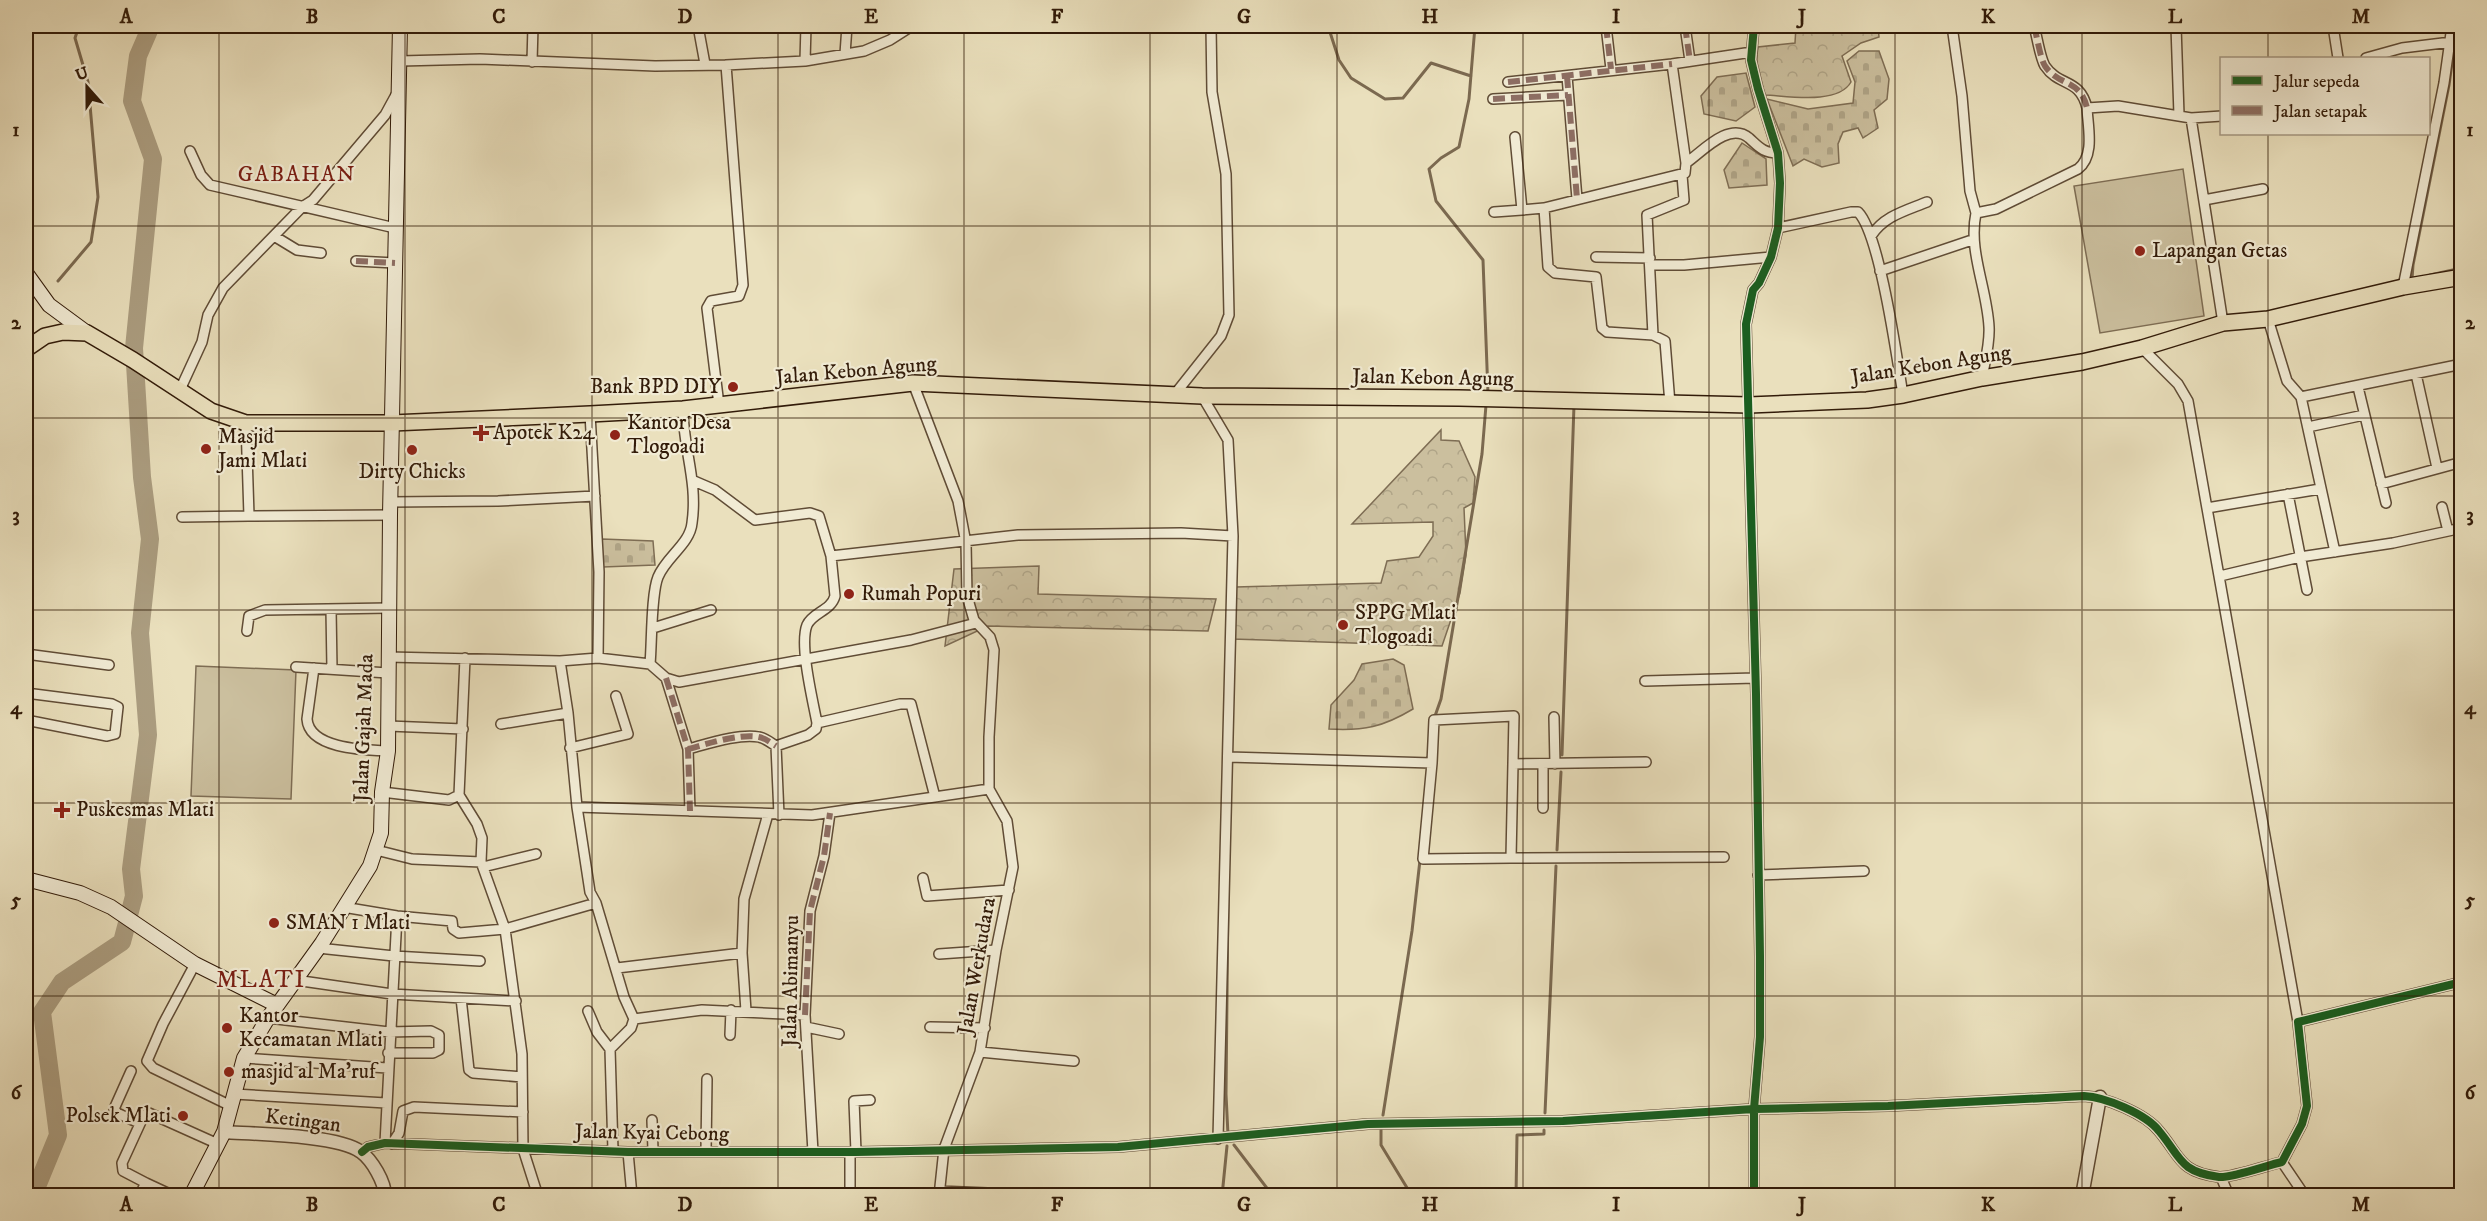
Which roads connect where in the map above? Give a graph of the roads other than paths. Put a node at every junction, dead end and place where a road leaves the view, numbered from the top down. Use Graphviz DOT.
graph roads {
  1 [pos="400,26"];
  2 [pos="534,26"];
  3 [pos="698,26"];
  4 [pos="806,26"];
  5 [pos="847,26"];
  6 [pos="912,26"];
  7 [pos="1211,26"];
  8 [pos="1606,26"];
  9 [pos="1685,26"];
  10 [pos="1754,26"];
  11 [pos="1952,26"];
  12 [pos="2034,26"];
  13 [pos="2176,26"];
  14 [pos="2333,26"];
  15 [pos="2462,31"];
  16 [pos="2451,34"];
  17 [pos="1752,52"];
  18 [pos="845,54"];
  19 [pos="2338,57"];
  20 [pos="2370,57"];
  21 [pos="400,61"];
  22 [pos="805,61"];
  23 [pos="1690,61"];
  24 [pos="532,62"];
  25 [pos="705,64"];
  26 [pos="1672,64"];
  27 [pos="726,65"];
  28 [pos="1611,69"];
  29 [pos="1567,76"];
  30 [pos="1508,82"];
  31 [pos="398,92"];
  32 [pos="1568,95"];
  33 [pos="1493,99"];
  34 [pos="2087,108"];
  35 [pos="2179,115"];
  36 [pos="2220,116"];
  37 [pos="2191,118"];
  38 [pos="1515,137"];
  39 [pos="190,151"];
  40 [pos="1778,153"];
  41 [pos="1686,163"];
  42 [pos="1682,175"];
  43 [pos="2263,189"];
  44 [pos="1577,199"];
  45 [pos="2204,200"];
  46 [pos="1927,202"];
  47 [pos="302,207"];
  48 [pos="1544,208"];
  49 [pos="1522,210"];
  50 [pos="1494,212"];
  51 [pos="1976,213"];
  52 [pos="395,228"];
  53 [pos="1778,228"];
  54 [pos="274,236"];
  55 [pos="1871,236"];
  56 [pos="1972,240"];
  57 [pos="321,253"];
  58 [pos="1596,257"];
  59 [pos="1772,257"];
  60 [pos="356,261"];
  61 [pos="1650,261"];
  62 [pos="395,263"];
  63 [pos="1880,271"];
  64 [pos="2462,277"];
  65 [pos="26,280"];
  66 [pos="2403,287"];
  67 [pos="2268,319"];
  68 [pos="2223,323"];
  69 [pos="87,333"];
  70 [pos="1653,335"];
  71 [pos="2142,348"];
  72 [pos="26,350"];
  73 [pos="2462,364"];
  74 [pos="2416,374"];
  75 [pos="1982,378"];
  76 [pos="913,383"];
  77 [pos="2358,387"];
  78 [pos="179,392"];
  79 [pos="1175,394"];
  80 [pos="1903,395"];
  81 [pos="1202,396"];
  82 [pos="2301,398"];
  83 [pos="1670,404"];
  84 [pos="718,405"];
  85 [pos="1749,405"];
  86 [pos="683,409"];
  87 [pos="591,414"];
  88 [pos="2364,415"];
  89 [pos="246,423"];
  90 [pos="392,423"];
  91 [pos="2308,427"];
  92 [pos="2462,462"];
  93 [pos="2437,468"];
  94 [pos="694,481"];
  95 [pos="2381,484"];
  96 [pos="2320,489"];
  97 [pos="2288,494"];
  98 [pos="595,496"];
  99 [pos="2386,503"];
  100 [pos="2442,507"];
  101 [pos="2207,508"];
  102 [pos="390,509"];
  103 [pos="249,516"];
  104 [pos="182,517"];
  105 [pos="2462,528"];
  106 [pos="2448,531"];
  107 [pos="1233,536"];
  108 [pos="966,543"];
  109 [pos="2335,552"];
  110 [pos="831,555"];
  111 [pos="2300,557"];
  112 [pos="2220,576"];
  113 [pos="2307,590"];
  114 [pos="389,608"];
  115 [pos="331,609"];
  116 [pos="711,609"];
  117 [pos="975,623"];
  118 [pos="653,628"];
  119 [pos="247,631"];
  120 [pos="26,654"];
  121 [pos="388,657"];
  122 [pos="598,657"];
  123 [pos="465,658"];
  124 [pos="806,660"];
  125 [pos="560,661"];
  126 [pos="650,664"];
  127 [pos="109,665"];
  128 [pos="296,667"];
  129 [pos="314,668"];
  130 [pos="332,669"];
  131 [pos="388,673"];
  132 [pos="666,678"];
  133 [pos="1755,678"];
  134 [pos="1645,681"];
  135 [pos="26,693"];
  136 [pos="616,696"];
  137 [pos="568,713"];
  138 [pos="1554,717"];
  139 [pos="26,720"];
  140 [pos="817,723"];
  141 [pos="501,724"];
  142 [pos="388,726"];
  143 [pos="463,729"];
  144 [pos="776,746"];
  145 [pos="570,748"];
  146 [pos="688,749"];
  147 [pos="388,751"];
  148 [pos="1228,757"];
  149 [pos="1646,762"];
  150 [pos="1432,763"];
  151 [pos="1513,764"];
  152 [pos="1543,764"];
  153 [pos="1555,764"];
  154 [pos="989,789"];
  155 [pos="382,792"];
  156 [pos="459,795"];
  157 [pos="935,797"];
  158 [pos="577,807"];
  159 [pos="1542,808"];
  160 [pos="690,810"];
  161 [pos="830,813"];
  162 [pos="774,814"];
  163 [pos="376,850"];
  164 [pos="536,854"];
  165 [pos="1724,857"];
  166 [pos="1511,858"];
  167 [pos="482,865"];
  168 [pos="1864,871"];
  169 [pos="1758,875"];
  170 [pos="923,878"];
  171 [pos="26,879"];
  172 [pos="1009,890"];
  173 [pos="596,903"];
  174 [pos="343,907"];
  175 [pos="397,916"];
  176 [pos="505,929"];
  177 [pos="318,948"];
  178 [pos="996,950"];
  179 [pos="742,953"];
  180 [pos="939,954"];
  181 [pos="394,956"];
  182 [pos="480,961"];
  183 [pos="195,964"];
  184 [pos="616,968"];
  185 [pos="295,980"];
  186 [pos="2462,982"];
  187 [pos="392,994"];
  188 [pos="460,998"];
  189 [pos="516,1001"];
  190 [pos="277,1005"];
  191 [pos="731,1010"];
  192 [pos="588,1011"];
  193 [pos="746,1011"];
  194 [pos="805,1015"];
  195 [pos="268,1018"];
  196 [pos="634,1019"];
  197 [pos="2298,1022"];
  198 [pos="806,1027"];
  199 [pos="930,1027"];
  200 [pos="985,1028"];
  201 [pos="389,1032"];
  202 [pos="839,1034"];
  203 [pos="730,1035"];
  204 [pos="610,1049"];
  205 [pos="980,1052"];
  206 [pos="388,1053"];
  207 [pos="244,1058"];
  208 [pos="1074,1061"];
  209 [pos="387,1068"];
  210 [pos="131,1071"];
  211 [pos="522,1077"];
  212 [pos="707,1079"];
  213 [pos="2100,1097"];
  214 [pos="233,1100"];
  215 [pos="870,1100"];
  216 [pos="386,1103"];
  217 [pos="1754,1109"];
  218 [pos="523,1112"];
  219 [pos="652,1120"];
  220 [pos="139,1123"];
  221 [pos="221,1138"];
  222 [pos="1218,1139"];
  223 [pos="388,1144"];
  224 [pos="524,1149"];
  225 [pos="944,1149"];
  226 [pos="613,1151"];
  227 [pos="653,1151"];
  228 [pos="706,1151"];
  229 [pos="362,1152"];
  230 [pos="628,1152"];
  231 [pos="813,1152"];
  232 [pos="853,1152"];
  233 [pos="2282,1162"];
  234 [pos="2221,1177"];
  235 [pos="146,1183"];
  236 [pos="939,1193"];
  237 [pos="139,1196"];
  238 [pos="174,1196"];
  239 [pos="191,1196"];
  240 [pos="386,1196"];
  241 [pos="538,1196"];
  242 [pos="632,1196"];
  243 [pos="850,1196"];
  244 [pos="1058,1196"];
  245 [pos="1754,1196"];
  246 [pos="2082,1196"];
  247 [pos="2229,1196"];
  248 [pos="2305,1196"];
  1 -- 21 [label="main road, Jalan Gajah Mada"];
  2 -- 24 [label="street"];
  3 -- 25 [label="street"];
  4 -- 22 [label="street"];
  5 -- 18 [label="street"];
  6 -- 18 [label="street"];
  7 -- 79 [label="street"];
  8 -- 28 [label="street"];
  9 -- 23 [label="street"];
  10 -- 17 [label="street"];
  11 -- 51 [label="street"];
  12 -- 34 [label="street"];
  13 -- 35 [label="street"];
  14 -- 19 [label="street"];
  15 -- 16 [label="street"];
  16 -- 20 [label="street"];
  16 -- 66 [label="street"];
  17 -- 23 [label="street"];
  17 -- 40 [label="street"];
  18 -- 22 [label="street"];
  21 -- 24 [label="street"];
  21 -- 31 [label="main road, Jalan Gajah Mada"];
  22 -- 27 [label="street"];
  23 -- 26 [label="street"];
  24 -- 25 [label="street"];
  25 -- 27 [label="street"];
  26 -- 28 [label="street"];
  26 -- 41 [label="street"];
  27 -- 84 [label="street"];
  28 -- 29 [label="street"];
  29 -- 30 [label="street"];
  29 -- 32 [label="street"];
  31 -- 47 [label="street"];
  31 -- 52 [label="main road, Jalan Gajah Mada"];
  32 -- 33 [label="street"];
  32 -- 44 [label="street"];
  34 -- 35 [label="street"];
  34 -- 51 [label="street"];
  35 -- 37 [label="street"];
  36 -- 37 [label="street"];
  37 -- 45 [label="street"];
  38 -- 49 [label="street"];
  39 -- 47 [label="street"];
  40 -- 41 [label="street"];
  40 -- 53 [label="street"];
  41 -- 42 [label="street"];
  42 -- 44 [label="street"];
  42 -- 61 [label="street"];
  43 -- 45 [label="street"];
  44 -- 48 [label="street"];
  45 -- 68 [label="street"];
  46 -- 55 [label="street"];
  47 -- 52 [label="street"];
  47 -- 54 [label="street"];
  48 -- 49 [label="street"];
  48 -- 70 [label="street"];
  49 -- 50 [label="street"];
  51 -- 56 [label="street"];
  52 -- 62 [label="main road, Jalan Gajah Mada"];
  53 -- 55 [label="street"];
  53 -- 59 [label="street"];
  54 -- 57 [label="street"];
  54 -- 78 [label="street"];
  55 -- 63 [label="street"];
  56 -- 63 [label="street"];
  56 -- 75 [label="street"];
  58 -- 61 [label="street"];
  59 -- 61 [label="street"];
  59 -- 85 [label="street"];
  60 -- 62 [label="street"];
  61 -- 70 [label="street"];
  62 -- 90 [label="main road, Jalan Gajah Mada"];
  63 -- 80 [label="street"];
  64 -- 66 [label="main road, Jalan Kebon Agung"];
  65 -- 69 [label="main road"];
  66 -- 67 [label="main road, Jalan Kebon Agung"];
  67 -- 68 [label="main road, Jalan Kebon Agung"];
  67 -- 82 [label="street"];
  68 -- 71 [label="main road, Jalan Kebon Agung"];
  69 -- 72 [label="main road"];
  69 -- 78 [label="main road, Jalan Kebon Agung"];
  70 -- 83 [label="street"];
  71 -- 75 [label="main road, Jalan Kebon Agung"];
  71 -- 101 [label="street"];
  73 -- 74 [label="street"];
  74 -- 77 [label="street"];
  74 -- 93 [label="street"];
  75 -- 80 [label="main road, Jalan Kebon Agung"];
  76 -- 79 [label="main road, Jalan Kebon Agung"];
  76 -- 84 [label="main road, Jalan Kebon Agung"];
  76 -- 108 [label="street"];
  77 -- 82 [label="street"];
  77 -- 88 [label="street"];
  78 -- 89 [label="main road, Jalan Kebon Agung"];
  79 -- 81 [label="main road, Jalan Kebon Agung"];
  80 -- 85 [label="main road, Jalan Kebon Agung"];
  81 -- 83 [label="main road, Jalan Kebon Agung"];
  81 -- 107 [label="street"];
  82 -- 91 [label="street"];
  83 -- 85 [label="main road, Jalan Kebon Agung"];
  84 -- 86 [label="main road, Jalan Kebon Agung"];
  85 -- 133 [label="street"];
  86 -- 87 [label="main road, Jalan Kebon Agung"];
  86 -- 94 [label="street"];
  87 -- 90 [label="main road, Jalan Kebon Agung"];
  87 -- 98 [label="street"];
  88 -- 91 [label="street"];
  88 -- 95 [label="street"];
  89 -- 90 [label="main road, Jalan Kebon Agung"];
  89 -- 103 [label="street"];
  90 -- 102 [label="main road, Jalan Gajah Mada"];
  91 -- 96 [label="street"];
  92 -- 93 [label="street"];
  93 -- 95 [label="street"];
  94 -- 110 [label="street"];
  94 -- 118 [label="street"];
  95 -- 99 [label="street"];
  96 -- 97 [label="street"];
  96 -- 109 [label="street"];
  97 -- 101 [label="street"];
  97 -- 111 [label="street"];
  98 -- 102 [label="street"];
  98 -- 122 [label="street"];
  100 -- 106 [label="street"];
  101 -- 112 [label="street"];
  102 -- 103 [label="street"];
  102 -- 114 [label="main road, Jalan Gajah Mada"];
  103 -- 104 [label="street"];
  105 -- 106 [label="street"];
  106 -- 109 [label="street"];
  107 -- 108 [label="street"];
  107 -- 148 [label="street"];
  108 -- 110 [label="street"];
  108 -- 117 [label="street"];
  109 -- 111 [label="street"];
  110 -- 124 [label="street"];
  111 -- 112 [label="street"];
  111 -- 113 [label="street"];
  112 -- 197 [label="street"];
  114 -- 115 [label="street"];
  114 -- 121 [label="main road, Jalan Gajah Mada"];
  115 -- 119 [label="street"];
  115 -- 130 [label="street"];
  116 -- 118 [label="street"];
  117 -- 124 [label="street"];
  117 -- 154 [label="street"];
  118 -- 126 [label="street"];
  120 -- 127 [label="street"];
  121 -- 123 [label="street"];
  121 -- 131 [label="main road, Jalan Gajah Mada"];
  122 -- 125 [label="street"];
  122 -- 126 [label="street"];
  123 -- 125 [label="street"];
  123 -- 143 [label="street"];
  124 -- 132 [label="street"];
  124 -- 140 [label="street"];
  125 -- 137 [label="street"];
  126 -- 132 [label="street"];
  128 -- 129 [label="street"];
  129 -- 130 [label="street"];
  129 -- 147 [label="street"];
  130 -- 131 [label="street"];
  131 -- 142 [label="main road, Jalan Gajah Mada"];
  132 -- 146 [label="street"];
  133 -- 134 [label="street"];
  133 -- 169 [label="street"];
  135 -- 139 [label="street"];
  136 -- 145 [label="street"];
  137 -- 141 [label="street"];
  137 -- 145 [label="street"];
  138 -- 153 [label="street"];
  140 -- 144 [label="street"];
  140 -- 157 [label="street"];
  142 -- 143 [label="street"];
  142 -- 147 [label="main road, Jalan Gajah Mada"];
  143 -- 156 [label="street"];
  144 -- 146 [label="street"];
  144 -- 162 [label="street"];
  145 -- 158 [label="street"];
  146 -- 160 [label="street"];
  147 -- 155 [label="main road, Jalan Gajah Mada"];
  148 -- 150 [label="street"];
  148 -- 222 [label="street"];
  149 -- 153 [label="street"];
  150 -- 151 [label="street"];
  150 -- 166 [label="street"];
  151 -- 152 [label="street"];
  151 -- 166 [label="street"];
  152 -- 153 [label="street"];
  152 -- 159 [label="street"];
  154 -- 157 [label="street"];
  154 -- 172 [label="street, Jalan Werkudara"];
  155 -- 156 [label="street"];
  155 -- 163 [label="main road, Jalan Gajah Mada"];
  156 -- 167 [label="street"];
  157 -- 161 [label="street"];
  158 -- 160 [label="street"];
  158 -- 173 [label="street"];
  160 -- 162 [label="street"];
  161 -- 162 [label="street"];
  161 -- 194 [label="street, Jalan Abimanyu"];
  162 -- 179 [label="street"];
  163 -- 167 [label="street"];
  163 -- 174 [label="main road, Jalan Gajah Mada"];
  164 -- 167 [label="street"];
  165 -- 166 [label="street"];
  167 -- 176 [label="street"];
  168 -- 169 [label="street"];
  169 -- 217 [label="street"];
  170 -- 172 [label="street"];
  171 -- 183 [label="main road"];
  172 -- 178 [label="street, Jalan Werkudara"];
  173 -- 176 [label="street"];
  173 -- 184 [label="street"];
  174 -- 175 [label="street"];
  174 -- 177 [label="main road, Jalan Gajah Mada"];
  175 -- 176 [label="street"];
  175 -- 181 [label="street"];
  176 -- 189 [label="street"];
  177 -- 181 [label="street"];
  177 -- 185 [label="main road, Jalan Gajah Mada"];
  178 -- 180 [label="street"];
  178 -- 200 [label="street, Jalan Werkudara"];
  179 -- 184 [label="street"];
  179 -- 193 [label="street"];
  181 -- 182 [label="street"];
  181 -- 187 [label="street"];
  183 -- 190 [label="main road"];
  183 -- 214 [label="street"];
  184 -- 196 [label="street"];
  185 -- 187 [label="street"];
  185 -- 190 [label="main road, Jalan Gajah Mada"];
  186 -- 197 [label="street"];
  187 -- 188 [label="street"];
  187 -- 201 [label="street"];
  188 -- 189 [label="street"];
  188 -- 211 [label="street"];
  189 -- 211 [label="street"];
  190 -- 195 [label="main road, Jalan Gajah Mada"];
  191 -- 193 [label="street"];
  191 -- 196 [label="street"];
  191 -- 203 [label="street"];
  192 -- 204 [label="street"];
  193 -- 194 [label="street"];
  194 -- 198 [label="street, Jalan Abimanyu"];
  195 -- 201 [label="street"];
  195 -- 207 [label="main road, Jalan Gajah Mada"];
  196 -- 204 [label="street"];
  197 -- 233 [label="street"];
  198 -- 202 [label="street"];
  198 -- 231 [label="street, Jalan Abimanyu"];
  199 -- 200 [label="street"];
  200 -- 205 [label="street, Jalan Werkudara"];
  201 -- 206 [label="street"];
  201 -- 206 [label="street"];
  204 -- 226 [label="street"];
  205 -- 208 [label="street"];
  205 -- 225 [label="street, Jalan Werkudara"];
  206 -- 209 [label="street"];
  207 -- 209 [label="street"];
  207 -- 214 [label="main road, Jalan Gajah Mada"];
  209 -- 216 [label="street"];
  210 -- 220 [label="street"];
  211 -- 218 [label="street"];
  212 -- 228 [label="street"];
  213 -- 217 [label="street, Jalan Kyai Cebong"];
  213 -- 234 [label="street"];
  213 -- 246 [label="street"];
  214 -- 216 [label="street"];
  214 -- 221 [label="main road, Jalan Gajah Mada"];
  215 -- 232 [label="street"];
  216 -- 223 [label="street"];
  217 -- 222 [label="street, Jalan Kyai Cebong"];
  217 -- 245 [label="street"];
  218 -- 223 [label="street"];
  218 -- 224 [label="street"];
  219 -- 227 [label="street"];
  220 -- 221 [label="street"];
  220 -- 235 [label="street"];
  221 -- 229 [label="street, Ketingan"];
  221 -- 239 [label="main road, Jalan Gajah Mada"];
  222 -- 225 [label="street, Jalan Kyai Cebong"];
  223 -- 224 [label="street, Jalan Kyai Cebong"];
  223 -- 229 [label="street, Jalan Kyai Cebong"];
  224 -- 226 [label="street, Jalan Kyai Cebong"];
  224 -- 241 [label="street"];
  225 -- 232 [label="street, Jalan Kyai Cebong"];
  225 -- 236 [label="street, Jalan Werkudara"];
  226 -- 230 [label="street, Jalan Kyai Cebong"];
  227 -- 228 [label="street, Jalan Kyai Cebong"];
  227 -- 230 [label="street, Jalan Kyai Cebong"];
  228 -- 231 [label="street, Jalan Kyai Cebong"];
  229 -- 240 [label="street, Ketingan"];
  230 -- 242 [label="street"];
  231 -- 232 [label="street, Jalan Kyai Cebong"];
  232 -- 243 [label="street"];
  233 -- 234 [label="street"];
  233 -- 248 [label="street"];
  234 -- 247 [label="street"];
  235 -- 237 [label="street"];
  235 -- 238 [label="street"];
  236 -- 244 [label="street"];
}
